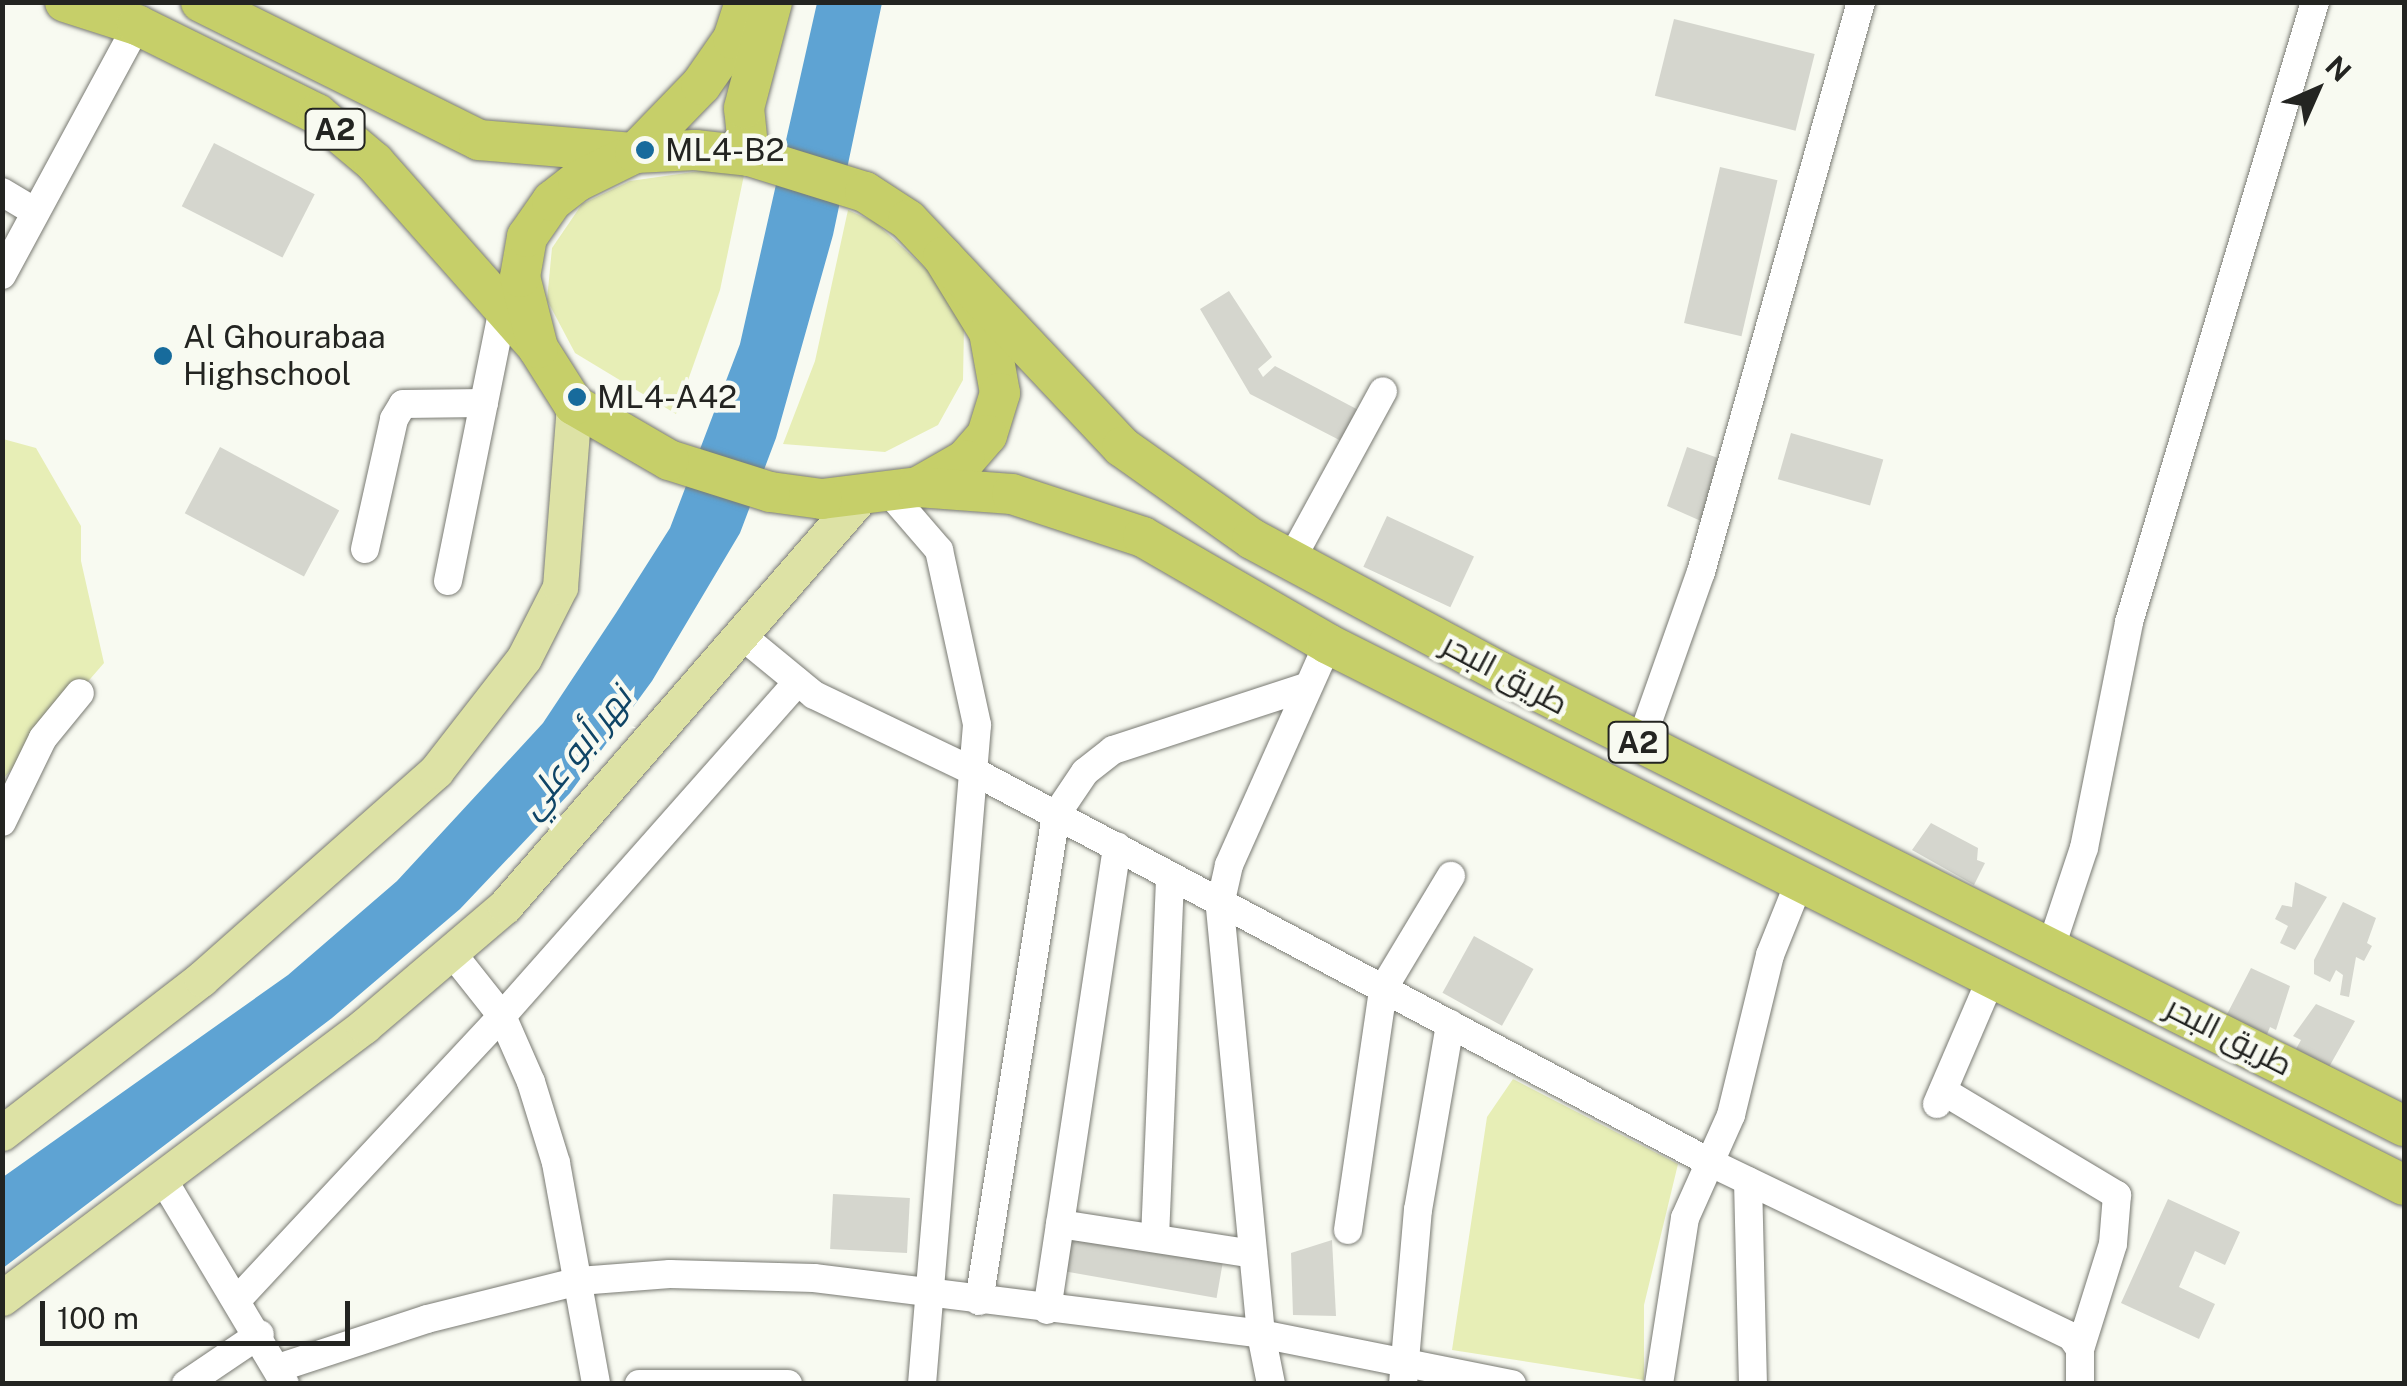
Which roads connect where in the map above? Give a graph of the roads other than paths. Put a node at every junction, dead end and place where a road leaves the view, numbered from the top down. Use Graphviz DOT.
graph roads {
  1 [pos="65,2"];
  2 [pos="745,2"];
  3 [pos="772,2"];
  4 [pos="1861,2"];
  5 [pos="2315,2"];
  6 [pos="225,8"];
  7 [pos="137,25"];
  8 [pos="636,153"];
  9 [pos="748,156"];
  10 [pos="2,192"];
  11 [pos="36,212"];
  12 [pos="944,256"];
  13 [pos="2,274"];
  14 [pos="503,309"];
  15 [pos="538,348"];
  16 [pos="1383,391"];
  17 [pos="484,403"];
  18 [pos="574,405"];
  19 [pos="890,490"];
  20 [pos="365,549"];
  21 [pos="1291,560"];
  22 [pos="448,581"];
  23 [pos="741,636"];
  24 [pos="1328,644"];
  25 [pos="796,682"];
  26 [pos="1306,687"];
  27 [pos="80,693"];
  28 [pos="1640,744"];
  29 [pos="976,772"];
  30 [pos="1056,815"];
  31 [pos="2,822"];
  32 [pos="1117,846"];
  33 [pos="1170,876"];
  34 [pos="1451,876"];
  35 [pos="1800,878"];
  36 [pos="1220,905"];
  37 [pos="2052,944"];
  38 [pos="452,954"];
  39 [pos="1992,976"];
  40 [pos="1382,989"];
  41 [pos="502,1016"];
  42 [pos="1450,1024"];
  43 [pos="2404,1126"];
  44 [pos="2,1133"];
  45 [pos="1710,1162"];
  46 [pos="161,1176"];
  47 [pos="1748,1180"];
  48 [pos="2404,1185"];
  49 [pos="1060,1224"];
  50 [pos="1348,1230"];
  51 [pos="1155,1238"];
  52 [pos="1254,1254"];
  53 [pos="579,1282"];
  54 [pos="931,1297"];
  55 [pos="2,1298"];
  56 [pos="238,1299"];
  57 [pos="979,1301"];
  58 [pos="1047,1310"];
  59 [pos="260,1334"];
  60 [pos="1261,1334"];
  61 [pos="2080,1349"];
  62 [pos="1403,1374"];
  63 [pos="281,1376"];
  64 [pos="916,1381"];
  65 [pos="186,1384"];
  66 [pos="596,1384"];
  67 [pos="639,1384"];
  68 [pos="788,1384"];
  69 [pos="1272,1384"];
  70 [pos="1512,1384"];
  71 [pos="1660,1384"];
  72 [pos="1753,1384"];
  73 [pos="2080,1384"];
  1 -- 7 [label="highway, A2"];
  2 -- 8 [label="highway"];
  3 -- 9 [label="highway"];
  4 -- 28 [label="street"];
  5 -- 37 [label="street"];
  6 -- 8 [label="highway, A2"];
  7 -- 11 [label="street"];
  7 -- 14 [label="highway, A2"];
  8 -- 9 [label="highway, A2"];
  8 -- 15 [label="highway, A2"];
  9 -- 12 [label="highway, A2"];
  10 -- 11 [label="street"];
  11 -- 13 [label="street"];
  12 -- 19 [label="highway, A2"];
  12 -- 21 [label="highway, طريق البحر / A2"];
  14 -- 15 [label="highway, A2"];
  14 -- 17 [label="street"];
  15 -- 18 [label="highway, A2"];
  16 -- 21 [label="street"];
  17 -- 20 [label="street"];
  17 -- 22 [label="street"];
  18 -- 19 [label="highway, A2"];
  18 -- 44 [label="main road"];
  19 -- 23 [label="main road"];
  19 -- 24 [label="highway, طريق البحر / A2"];
  19 -- 29 [label="street"];
  21 -- 28 [label="highway, طريق البحر / A2"];
  23 -- 25 [label="street"];
  23 -- 38 [label="main road"];
  24 -- 26 [label="street"];
  24 -- 35 [label="highway, طريق البحر / A2"];
  25 -- 29 [label="street"];
  25 -- 41 [label="street"];
  26 -- 30 [label="street"];
  26 -- 36 [label="street"];
  27 -- 31 [label="street"];
  28 -- 37 [label="highway, طريق البحر / A2"];
  29 -- 30 [label="street"];
  29 -- 54 [label="street"];
  30 -- 32 [label="street"];
  30 -- 57 [label="street"];
  32 -- 33 [label="street"];
  32 -- 49 [label="street"];
  33 -- 36 [label="street"];
  33 -- 51 [label="street"];
  34 -- 40 [label="street"];
  35 -- 39 [label="highway, طريق البحر / A2"];
  35 -- 45 [label="street"];
  36 -- 40 [label="street"];
  36 -- 52 [label="street"];
  37 -- 43 [label="highway, طريق البحر / A2"];
  38 -- 41 [label="street"];
  38 -- 46 [label="main road"];
  39 -- 48 [label="highway, طريق البحر / A2"];
  39 -- 61 [label="street"];
  40 -- 42 [label="street"];
  40 -- 50 [label="street"];
  41 -- 53 [label="street"];
  41 -- 56 [label="street"];
  42 -- 45 [label="street"];
  42 -- 62 [label="street"];
  45 -- 47 [label="street"];
  45 -- 71 [label="street"];
  46 -- 55 [label="main road"];
  46 -- 56 [label="street"];
  47 -- 61 [label="street"];
  47 -- 72 [label="street"];
  49 -- 51 [label="street"];
  49 -- 58 [label="street"];
  51 -- 52 [label="street"];
  52 -- 60 [label="street"];
  53 -- 54 [label="street"];
  53 -- 63 [label="street"];
  53 -- 66 [label="street"];
  54 -- 57 [label="street"];
  54 -- 64 [label="street"];
  56 -- 59 [label="street"];
  57 -- 58 [label="street"];
  58 -- 60 [label="street"];
  59 -- 63 [label="street"];
  59 -- 65 [label="street"];
  60 -- 62 [label="street"];
  60 -- 69 [label="street"];
  61 -- 73 [label="street"];
  62 -- 70 [label="street"];
  67 -- 68 [label="street"];
}
